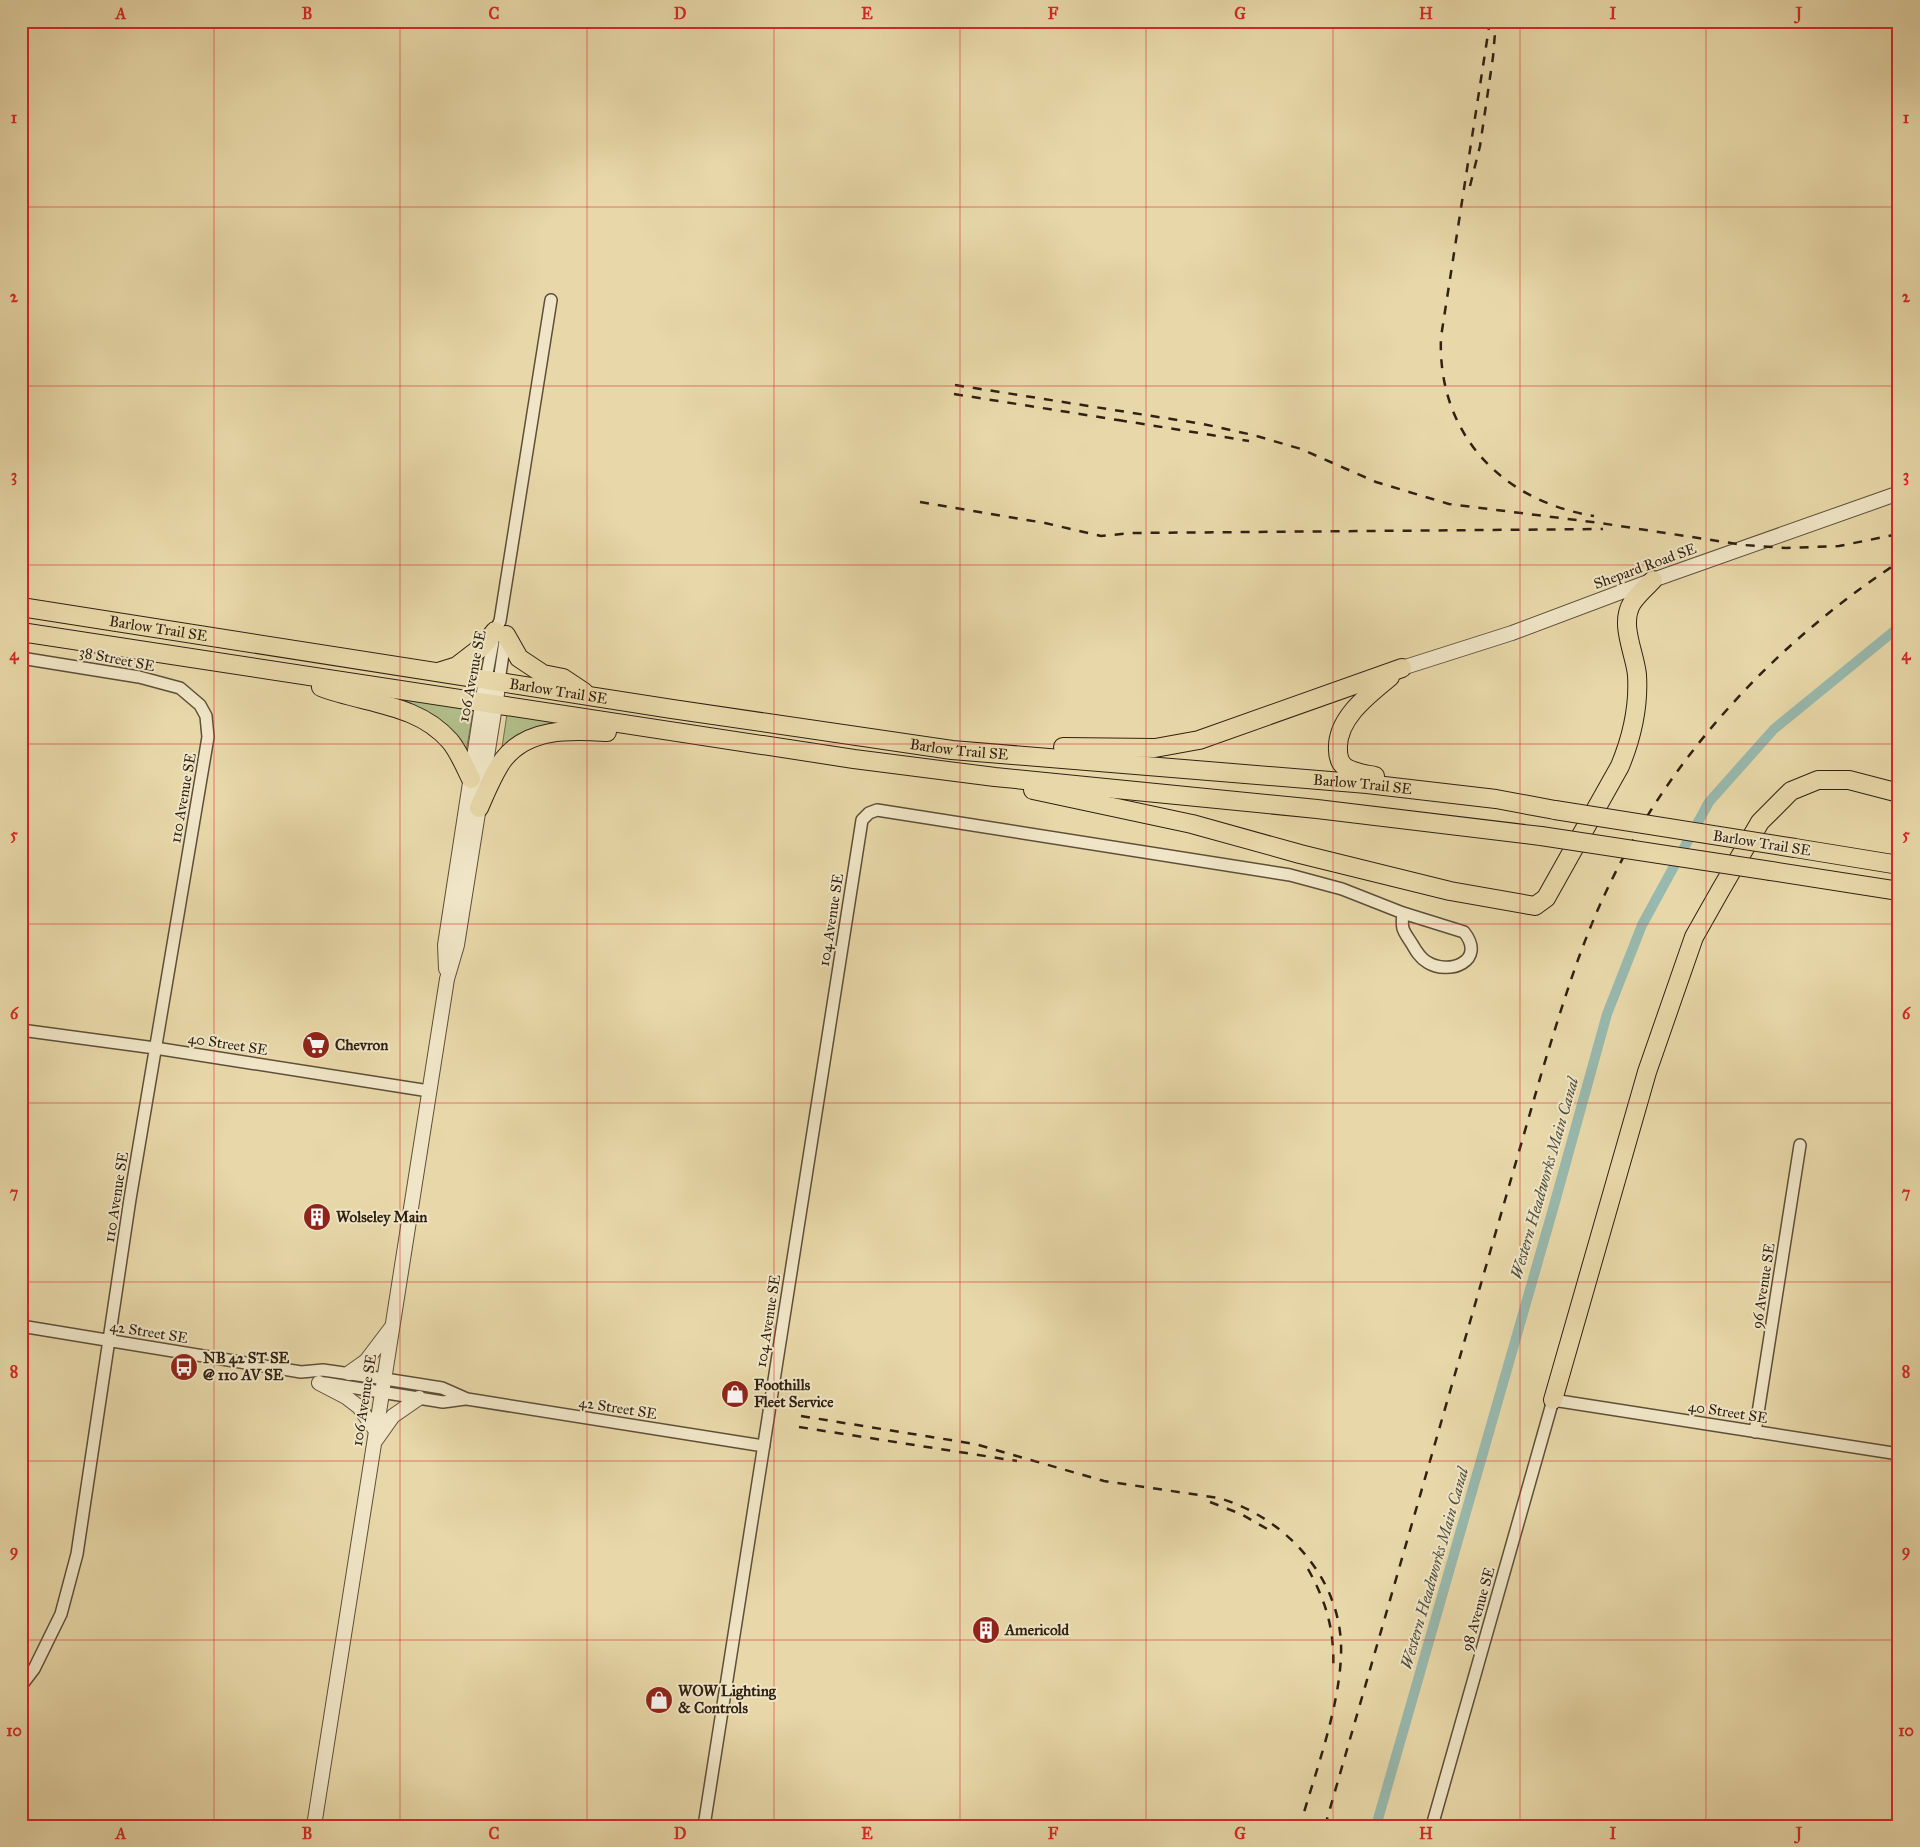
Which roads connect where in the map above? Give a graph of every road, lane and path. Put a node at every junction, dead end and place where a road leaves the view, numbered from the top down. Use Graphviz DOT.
graph roads {
  1 [pos="551,300"];
  2 [pos="1899,493"];
  3 [pos="1653,580"];
  4 [pos="21,607"];
  5 [pos="500,629"];
  6 [pos="21,632"];
  7 [pos="21,658"];
  8 [pos="1402,668"];
  9 [pos="278,672"];
  10 [pos="438,672"];
  11 [pos="492,680"];
  12 [pos="591,696"];
  13 [pos="488,704"];
  14 [pos="200,705"];
  15 [pos="837,733"];
  16 [pos="699,736"];
  17 [pos="995,777"];
  18 [pos="471,779"];
  19 [pos="1899,793"];
  20 [pos="1458,794"];
  21 [pos="479,808"];
  22 [pos="1899,865"];
  23 [pos="1899,891"];
  24 [pos="1403,913"];
  25 [pos="446,979"];
  26 [pos="21,1030"];
  27 [pos="155,1048"];
  28 [pos="429,1091"];
  29 [pos="1800,1145"];
  30 [pos="392,1325"];
  31 [pos="21,1326"];
  32 [pos="109,1341"];
  33 [pos="301,1372"];
  34 [pos="349,1373"];
  35 [pos="319,1382"];
  36 [pos="384,1385"];
  37 [pos="419,1398"];
  38 [pos="467,1399"];
  39 [pos="1553,1400"];
  40 [pos="1755,1432"];
  41 [pos="375,1437"];
  42 [pos="764,1446"];
  43 [pos="1899,1454"];
  44 [pos="21,1686"];
  45 [pos="314,1826"];
  46 [pos="704,1826"];
  47 [pos="1432,1826"];
  1 -- 5 [label="street, 106 Avenue SE"];
  2 -- 3 [label="street, Shepard Road SE"];
  3 -- 8 [label="street, Shepard Road SE"];
  3 -- 17 [label="main road"];
  4 -- 10 [label="main road, Barlow Trail SE"];
  5 -- 10 [label="main road"];
  5 -- 11 [label="street, 106 Avenue SE"];
  5 -- 12 [label="main road"];
  6 -- 9 [label="main road, Barlow Trail SE"];
  7 -- 14 [label="street, 38 Street SE"];
  8 -- 15 [label="main road"];
  8 -- 20 [label="main road"];
  9 -- 13 [label="main road, Barlow Trail SE"];
  9 -- 18 [label="main road"];
  10 -- 11 [label="main road, Barlow Trail SE"];
  11 -- 12 [label="main road, Barlow Trail SE"];
  11 -- 13 [label="street, 106 Avenue SE"];
  12 -- 15 [label="main road, Barlow Trail SE"];
  13 -- 16 [label="main road, Barlow Trail SE"];
  13 -- 18 [label="street, 106 Avenue SE"];
  13 -- 21 [label="street, 106 Avenue SE"];
  14 -- 27 [label="street, 110 Avenue SE"];
  15 -- 20 [label="main road, Barlow Trail SE"];
  16 -- 17 [label="main road, Barlow Trail SE"];
  16 -- 21 [label="main road"];
  17 -- 23 [label="main road, Barlow Trail SE, bridge"];
  18 -- 25 [label="street, 106 Avenue SE"];
  19 -- 39 [label="main road"];
  20 -- 22 [label="main road, Barlow Trail SE, bridge"];
  21 -- 25 [label="street, 106 Avenue SE"];
  24 -- 24 [label="street"];
  24 -- 42 [label="street, 104 Avenue SE"];
  25 -- 28 [label="street, 106 Avenue SE"];
  26 -- 27 [label="street, 40 Street SE"];
  27 -- 28 [label="street, 40 Street SE"];
  27 -- 32 [label="street, 110 Avenue SE"];
  28 -- 30 [label="street, 106 Avenue SE"];
  29 -- 40 [label="street, 96 Avenue SE"];
  30 -- 34 [label="street"];
  30 -- 36 [label="street, 106 Avenue SE"];
  31 -- 32 [label="street, 42 Street SE"];
  32 -- 33 [label="street, 42 Street SE"];
  32 -- 44 [label="street, 110 Avenue SE"];
  33 -- 34 [label="street, 42 Street SE"];
  33 -- 35 [label="street, 42 Street SE"];
  34 -- 36 [label="street, 42 Street SE"];
  35 -- 36 [label="street, 42 Street SE"];
  35 -- 41 [label="street"];
  36 -- 37 [label="street, 42 Street SE"];
  36 -- 38 [label="street, 42 Street SE"];
  36 -- 41 [label="street, 106 Avenue SE"];
  37 -- 38 [label="street, 42 Street SE"];
  37 -- 41 [label="street"];
  38 -- 42 [label="street, 42 Street SE"];
  39 -- 40 [label="street, 40 Street SE"];
  39 -- 47 [label="street, 98 Avenue SE"];
  40 -- 43 [label="street, 40 Street SE"];
  41 -- 45 [label="street, 106 Avenue SE"];
  42 -- 46 [label="street, 104 Avenue SE"];
}
